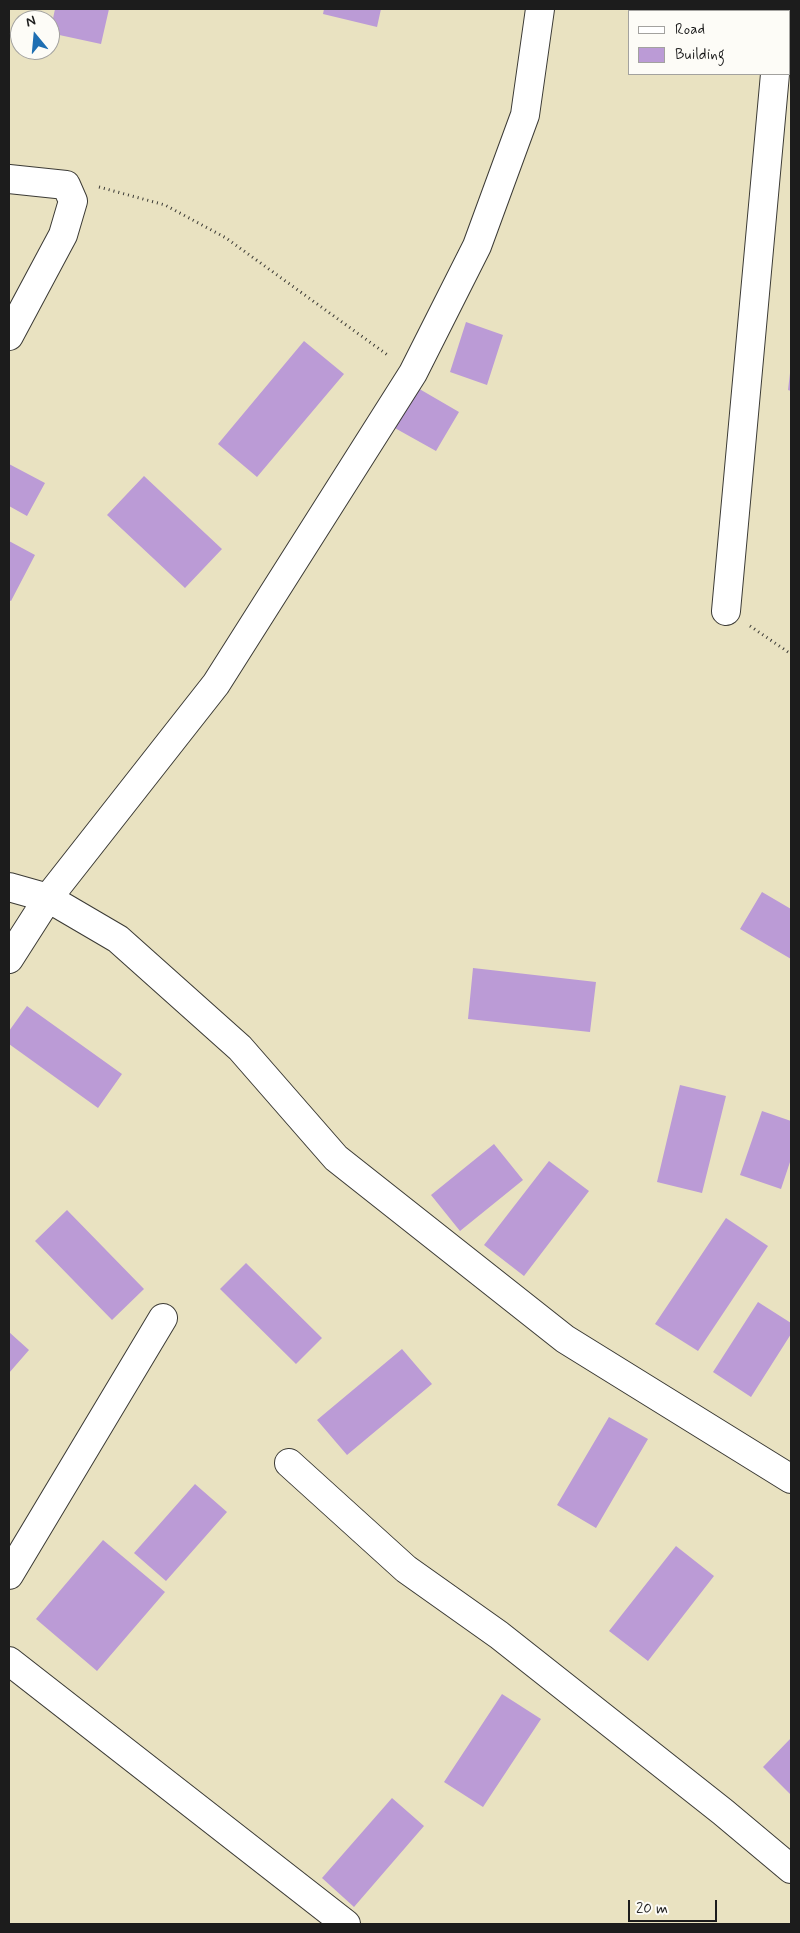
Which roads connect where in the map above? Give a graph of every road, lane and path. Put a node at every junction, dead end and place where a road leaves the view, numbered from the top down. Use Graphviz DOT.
graph roads {
  1 [pos="540,9"];
  2 [pos="775,75"];
  3 [pos="9,179"];
  4 [pos="66,185"];
  5 [pos="9,336"];
  6 [pos="413,373"];
  7 [pos="726,611"];
  8 [pos="791,654"];
  9 [pos="9,887"];
  10 [pos="48,898"];
  11 [pos="9,959"];
  12 [pos="163,1318"];
  13 [pos="289,1464"];
  14 [pos="791,1479"];
  15 [pos="9,1575"];
  16 [pos="9,1661"];
  17 [pos="791,1870"];
  18 [pos="346,1924"];
  1 -- 6 [label="street"];
  2 -- 7 [label="street"];
  3 -- 4 [label="street"];
  4 -- 5 [label="street"];
  4 -- 6 [label="path"];
  6 -- 10 [label="street"];
  7 -- 8 [label="path"];
  9 -- 10 [label="street"];
  10 -- 11 [label="street"];
  10 -- 14 [label="street"];
  12 -- 15 [label="street"];
  13 -- 17 [label="street"];
  16 -- 18 [label="street"];
}
